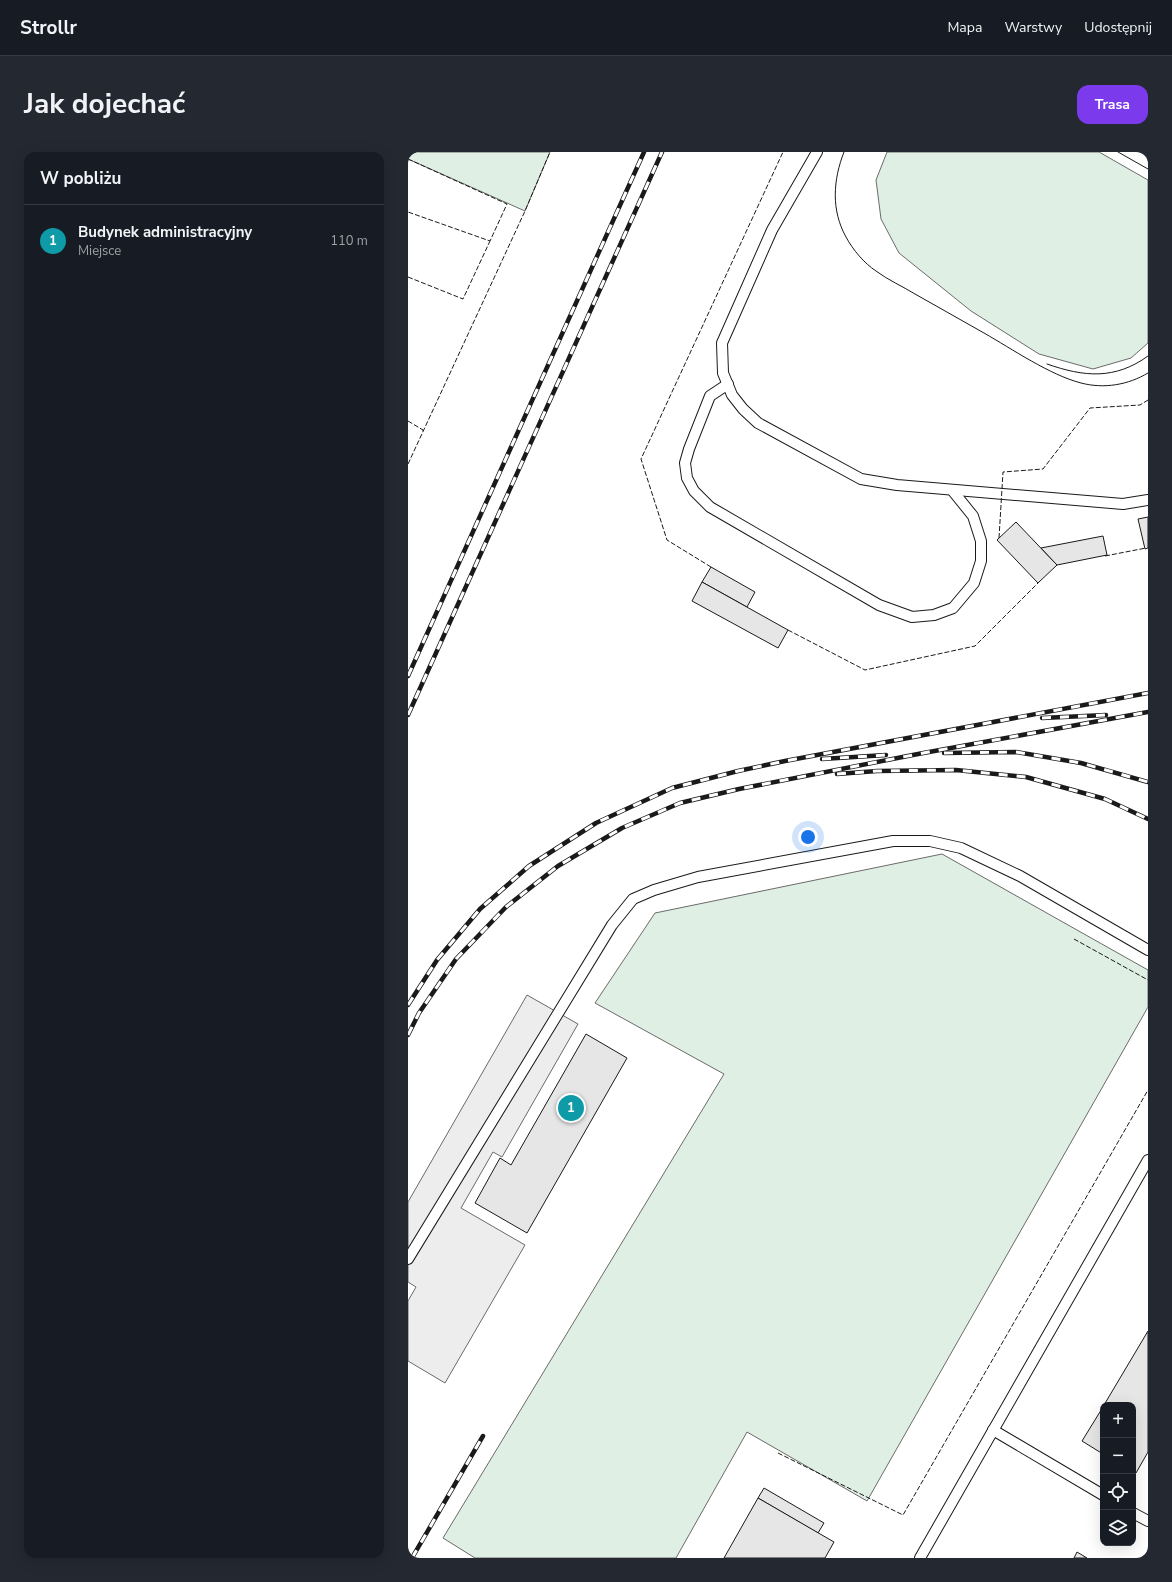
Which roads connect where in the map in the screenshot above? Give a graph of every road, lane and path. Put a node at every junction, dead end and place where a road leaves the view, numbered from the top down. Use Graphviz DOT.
graph roads {
  1 [pos="817,152"];
  2 [pos="728,384"];
  3 [pos="952,490"];
  4 [pos="1148,500"];
  5 [pos="1148,950"];
  6 [pos="1148,1160"];
  7 [pos="408,1259"];
  8 [pos="994,1430"];
  9 [pos="1100,1493"];
  10 [pos="1136,1515"];
  11 [pos="1148,1521"];
  12 [pos="920,1558"];
  1 -- 2 [label="lane"];
  2 -- 3 [label="lane"];
  2 -- 3 [label="lane"];
  3 -- 4 [label="lane"];
  5 -- 7 [label="lane"];
  6 -- 8 [label="lane"];
  8 -- 9 [label="lane"];
  8 -- 12 [label="lane"];
  10 -- 11 [label="lane"];
}
